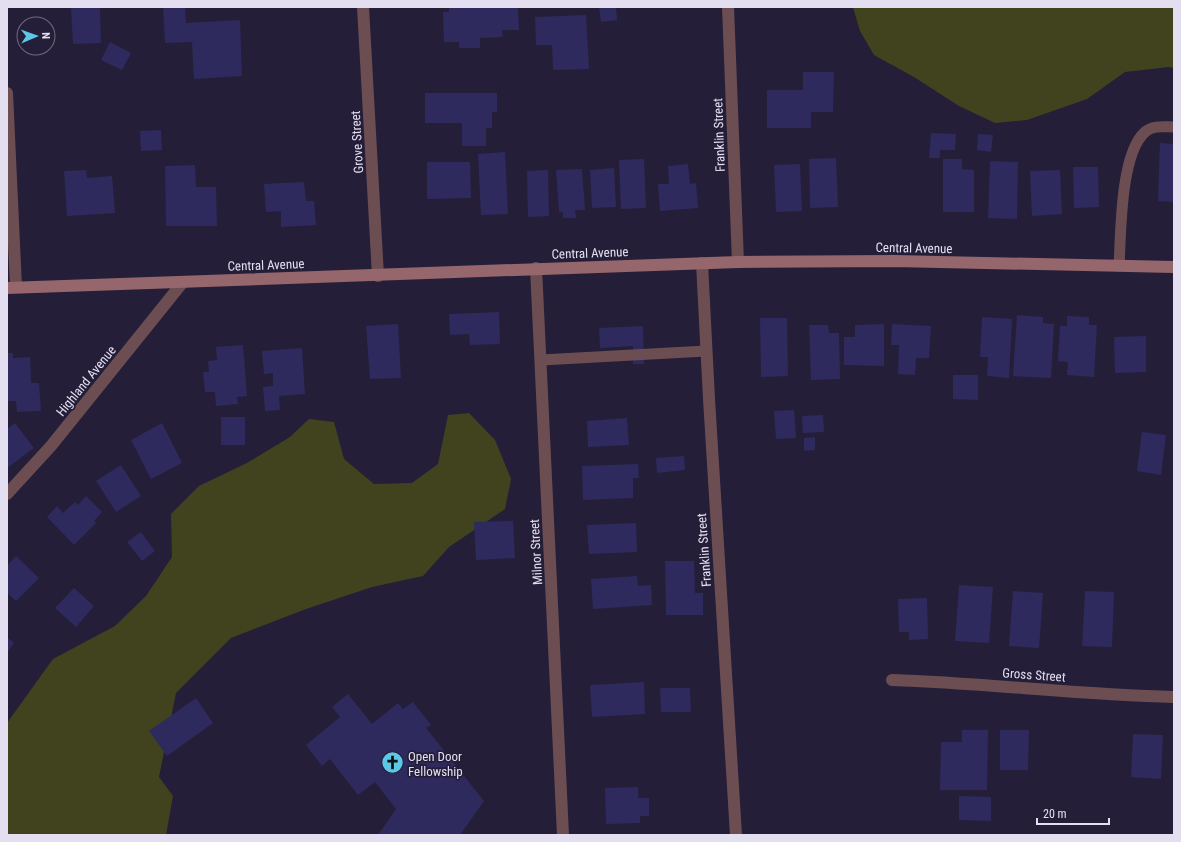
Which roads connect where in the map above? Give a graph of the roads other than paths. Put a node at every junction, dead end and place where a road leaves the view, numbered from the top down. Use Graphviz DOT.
graph roads {
  1 [pos="363,7"];
  2 [pos="728,7"];
  3 [pos="7,93"];
  4 [pos="1174,127"];
  5 [pos="738,262"];
  6 [pos="702,263"];
  7 [pos="1119,266"];
  8 [pos="1174,267"];
  9 [pos="536,268"];
  10 [pos="378,276"];
  11 [pos="183,282"];
  12 [pos="11,288"];
  13 [pos="706,351"];
  14 [pos="541,360"];
  15 [pos="7,494"];
  16 [pos="892,680"];
  17 [pos="1174,697"];
  18 [pos="563,835"];
  19 [pos="736,835"];
  1 -- 10 [label="street, Grove Street"];
  2 -- 5 [label="street, Franklin Street"];
  3 -- 12 [label="street"];
  4 -- 7 [label="lane"];
  5 -- 6 [label="street, Central Avenue"];
  5 -- 7 [label="street, Central Avenue"];
  6 -- 9 [label="street, Central Avenue"];
  6 -- 13 [label="street, Franklin Street"];
  7 -- 8 [label="street, Central Avenue"];
  9 -- 10 [label="street, Central Avenue"];
  9 -- 14 [label="street, Milnor Street"];
  10 -- 11 [label="street, Central Avenue"];
  11 -- 12 [label="street, Central Avenue"];
  11 -- 15 [label="street, Highland Avenue"];
  13 -- 14 [label="lane"];
  13 -- 19 [label="street, Franklin Street"];
  14 -- 18 [label="street, Milnor Street"];
  16 -- 17 [label="street, Gross Street"];
}
